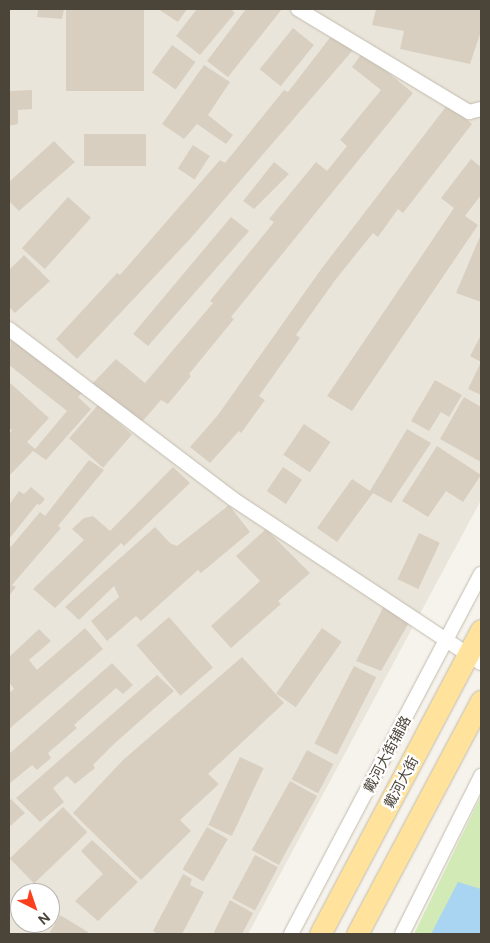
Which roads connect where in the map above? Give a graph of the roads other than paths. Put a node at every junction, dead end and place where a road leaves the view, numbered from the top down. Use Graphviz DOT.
graph roads {
  1 [pos="298,9"];
  2 [pos="481,109"];
  3 [pos="9,329"];
  4 [pos="481,574"];
  5 [pos="481,630"];
  6 [pos="448,641"];
  7 [pos="475,659"];
  8 [pos="481,701"];
  9 [pos="481,776"];
  10 [pos="291,934"];
  11 [pos="320,934"];
  12 [pos="357,934"];
  13 [pos="402,934"];
  1 -- 2 [label="street"];
  3 -- 6 [label="street"];
  4 -- 6 [label="street, 戴河大街辅路"];
  5 -- 7 [label="main road, 戴河大街"];
  6 -- 7 [label="street"];
  6 -- 10 [label="street, 戴河大街辅路"];
  7 -- 11 [label="main road, 戴河大街"];
  8 -- 12 [label="main road"];
  9 -- 13 [label="street"];
}
